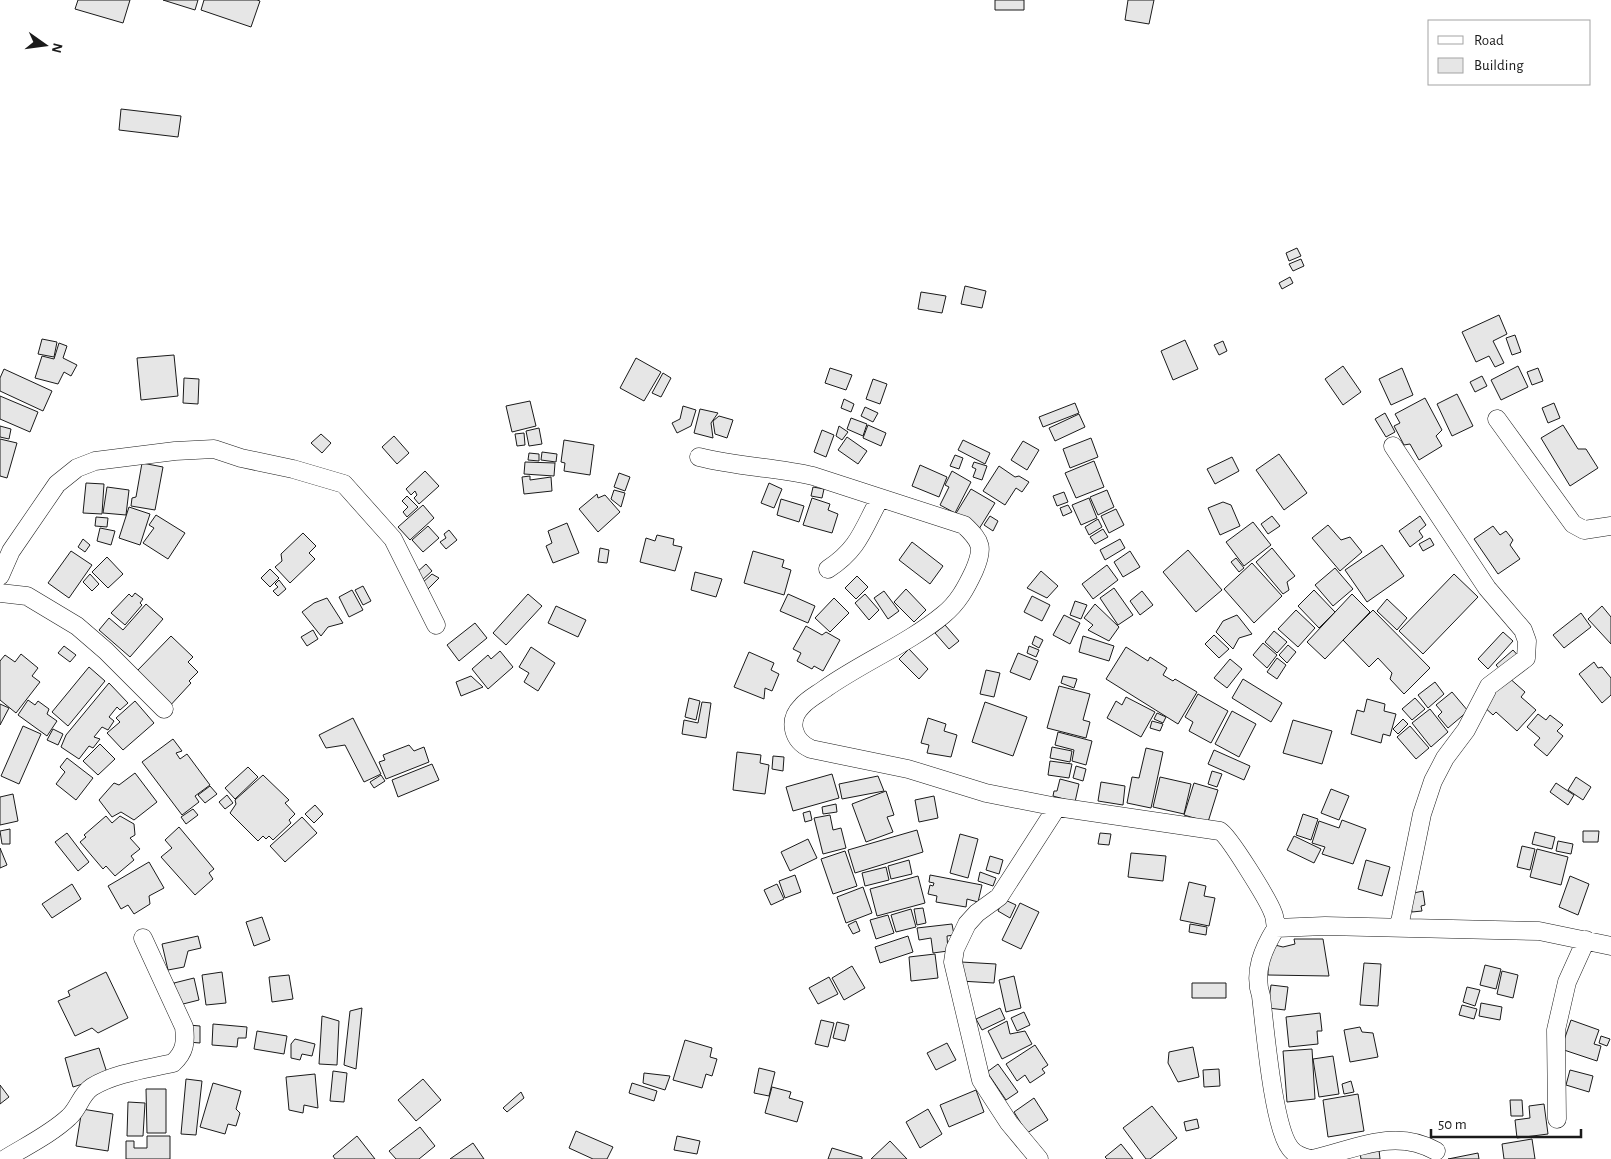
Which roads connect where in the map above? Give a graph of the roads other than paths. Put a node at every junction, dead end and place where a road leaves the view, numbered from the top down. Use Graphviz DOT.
graph roads {
  1 [pos="1497,419"];
  2 [pos="1393,446"];
  3 [pos="700,457"];
  4 [pos="880,498"];
  5 [pos="1611,526"];
  6 [pos="828,569"];
  7 [pos="0,576"];
  8 [pos="0,593"];
  9 [pos="436,625"];
  10 [pos="164,709"];
  11 [pos="1057,807"];
  12 [pos="1399,927"];
  13 [pos="1276,928"];
  14 [pos="143,938"];
  15 [pos="1586,940"];
  16 [pos="1611,946"];
  17 [pos="1558,1119"];
  18 [pos="1436,1151"];
  19 [pos="5,1159"];
  20 [pos="1039,1159"];
  21 [pos="1311,1159"];
  1 -- 5 [label="street"];
  2 -- 12 [label="street"];
  3 -- 4 [label="street"];
  4 -- 6 [label="street"];
  4 -- 11 [label="street"];
  7 -- 9 [label="street"];
  8 -- 10 [label="street"];
  11 -- 13 [label="street"];
  11 -- 20 [label="street"];
  12 -- 13 [label="street"];
  12 -- 15 [label="street"];
  13 -- 21 [label="street"];
  14 -- 19 [label="street"];
  15 -- 16 [label="street"];
  15 -- 17 [label="street"];
  18 -- 21 [label="street"];
}
